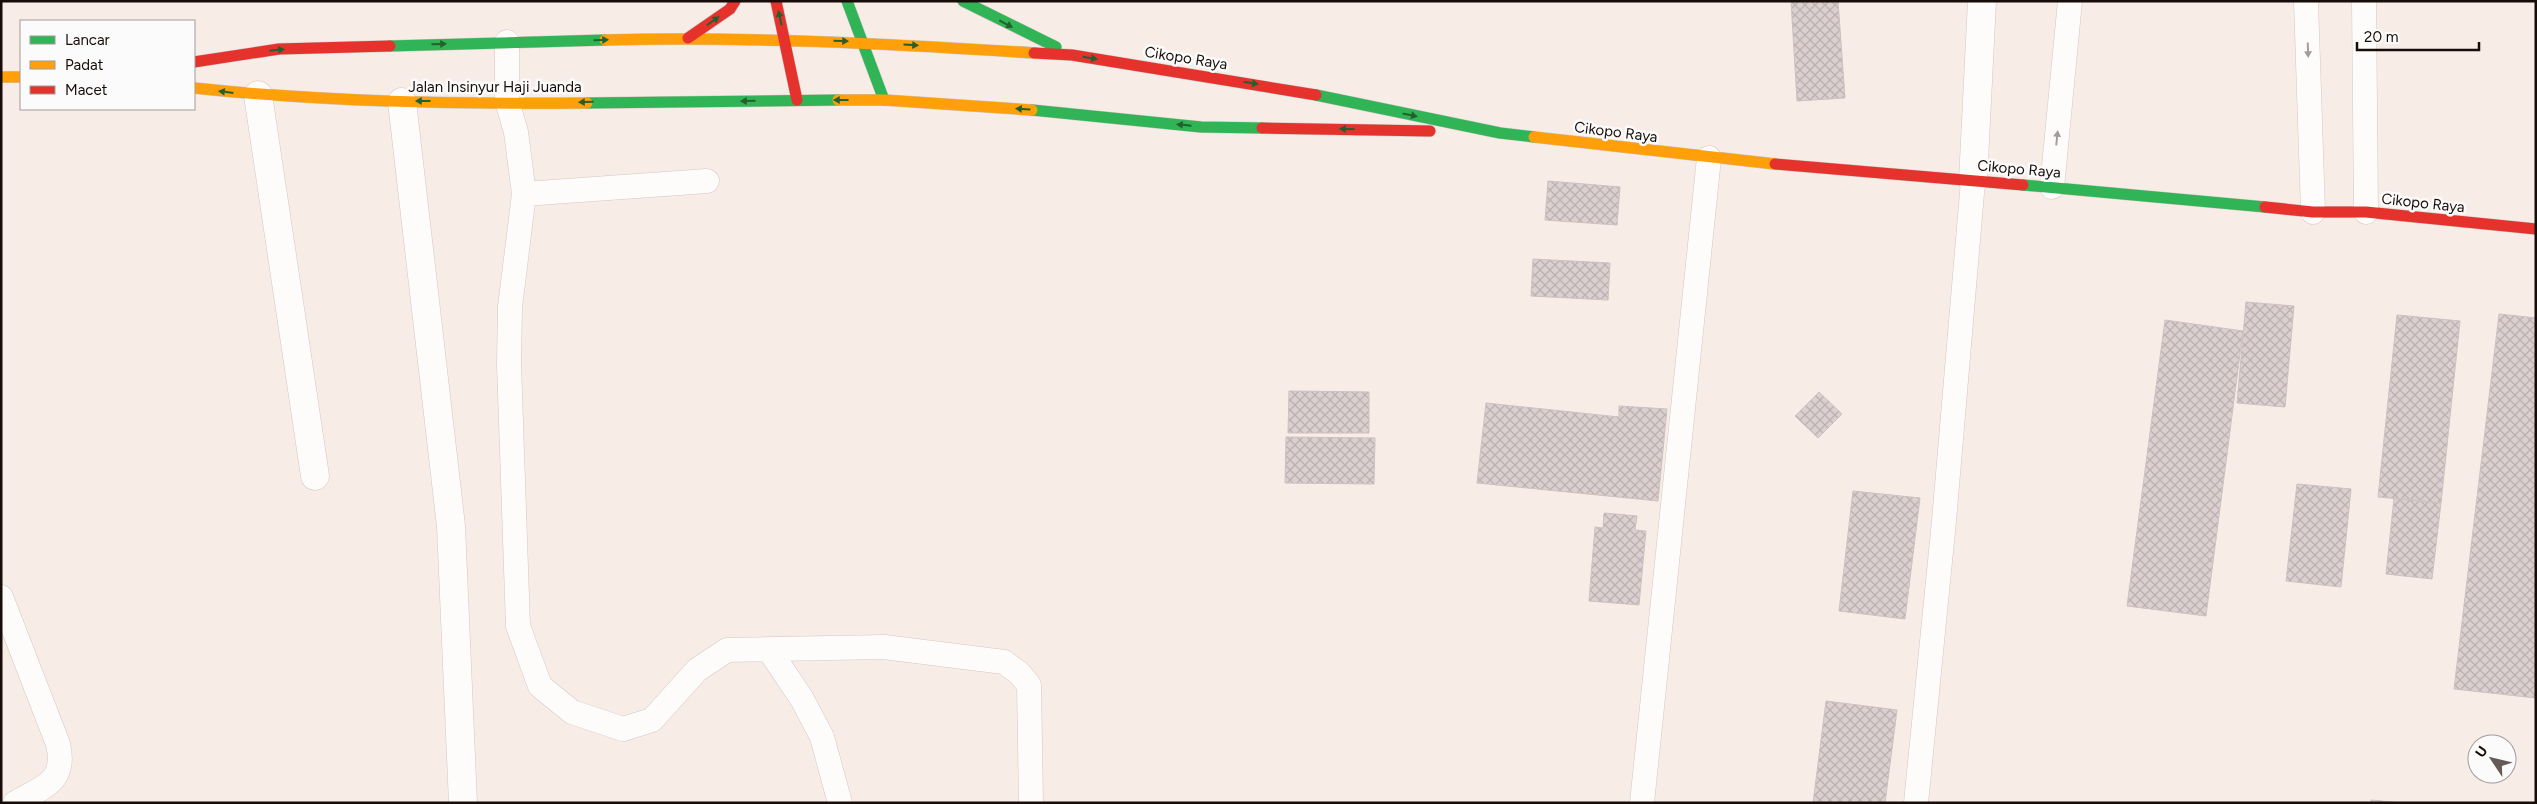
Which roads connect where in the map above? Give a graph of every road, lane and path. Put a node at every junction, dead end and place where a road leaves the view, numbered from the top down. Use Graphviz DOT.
graph roads {
  1 [pos="735,1"];
  2 [pos="776,1"];
  3 [pos="847,1"];
  4 [pos="963,1"];
  5 [pos="1982,1"];
  6 [pos="2070,1"];
  7 [pos="2306,1"];
  8 [pos="2364,1"];
  9 [pos="688,38"];
  10 [pos="784,39"];
  11 [pos="507,42"];
  12 [pos="862,42"];
  13 [pos="1072,55"];
  14 [pos="195,62"];
  15 [pos="1,77"];
  16 [pos="20,77"];
  17 [pos="195,88"];
  18 [pos="258,96"];
  19 [pos="797,100"];
  20 [pos="884,100"];
  21 [pos="507,101"];
  22 [pos="402,102"];
  23 [pos="1500,133"];
  24 [pos="1709,158"];
  25 [pos="707,181"];
  26 [pos="1972,181"];
  27 [pos="2052,186"];
  28 [pos="524,194"];
  29 [pos="2313,212"];
  30 [pos="2366,212"];
  31 [pos="2536,229"];
  32 [pos="315,476"];
  33 [pos="1,597"];
  34 [pos="769,650"];
  35 [pos="14,803"];
  36 [pos="462,803"];
  37 [pos="840,803"];
  38 [pos="1031,803"];
  39 [pos="1642,803"];
  40 [pos="1916,803"];
  9 -- 1 [label="highway, one-way"];
  10 -- 2 [label="highway, one-way"];
  3 -- 12 [label="highway"];
  4 -- 13 [label="highway, one-way"];
  5 -- 26 [label="street"];
  27 -- 6 [label="lane, one-way"];
  7 -- 29 [label="lane, one-way"];
  8 -- 30 [label="lane"];
  9 -- 10 [label="highway"];
  11 -- 9 [label="highway, one-way"];
  10 -- 12 [label="highway, Cikopo Raya, one-way"];
  10 -- 19 [label="highway"];
  14 -- 11 [label="highway, one-way"];
  11 -- 21 [label="lane"];
  12 -- 13 [label="highway, Cikopo Raya, one-way"];
  12 -- 20 [label="highway"];
  13 -- 23 [label="highway, Cikopo Raya, one-way"];
  15 -- 16 [label="highway"];
  18 -- 17 [label="highway, Jalan Insinyur Haji Juanda, one-way"];
  18 -- 22 [label="highway, Jalan Insinyur Haji Juanda"];
  18 -- 32 [label="street"];
  20 -- 19 [label="highway, Jalan Insinyur Haji Juanda, one-way"];
  19 -- 21 [label="highway, Jalan Insinyur Haji Juanda, one-way"];
  23 -- 20 [label="highway, Cikopo Raya, one-way"];
  21 -- 22 [label="highway, Jalan Insinyur Haji Juanda, one-way"];
  21 -- 28 [label="lane"];
  22 -- 36 [label="street"];
  23 -- 24 [label="highway, Cikopo Raya"];
  24 -- 26 [label="highway, Cikopo Raya"];
  24 -- 39 [label="lane"];
  25 -- 28 [label="lane"];
  26 -- 27 [label="highway, Cikopo Raya"];
  26 -- 40 [label="lane"];
  27 -- 29 [label="highway, Cikopo Raya"];
  28 -- 34 [label="lane"];
  29 -- 30 [label="highway, Cikopo Raya"];
  30 -- 31 [label="highway, Cikopo Raya"];
  33 -- 35 [label="lane"];
  34 -- 37 [label="lane"];
  34 -- 38 [label="lane"];
}
